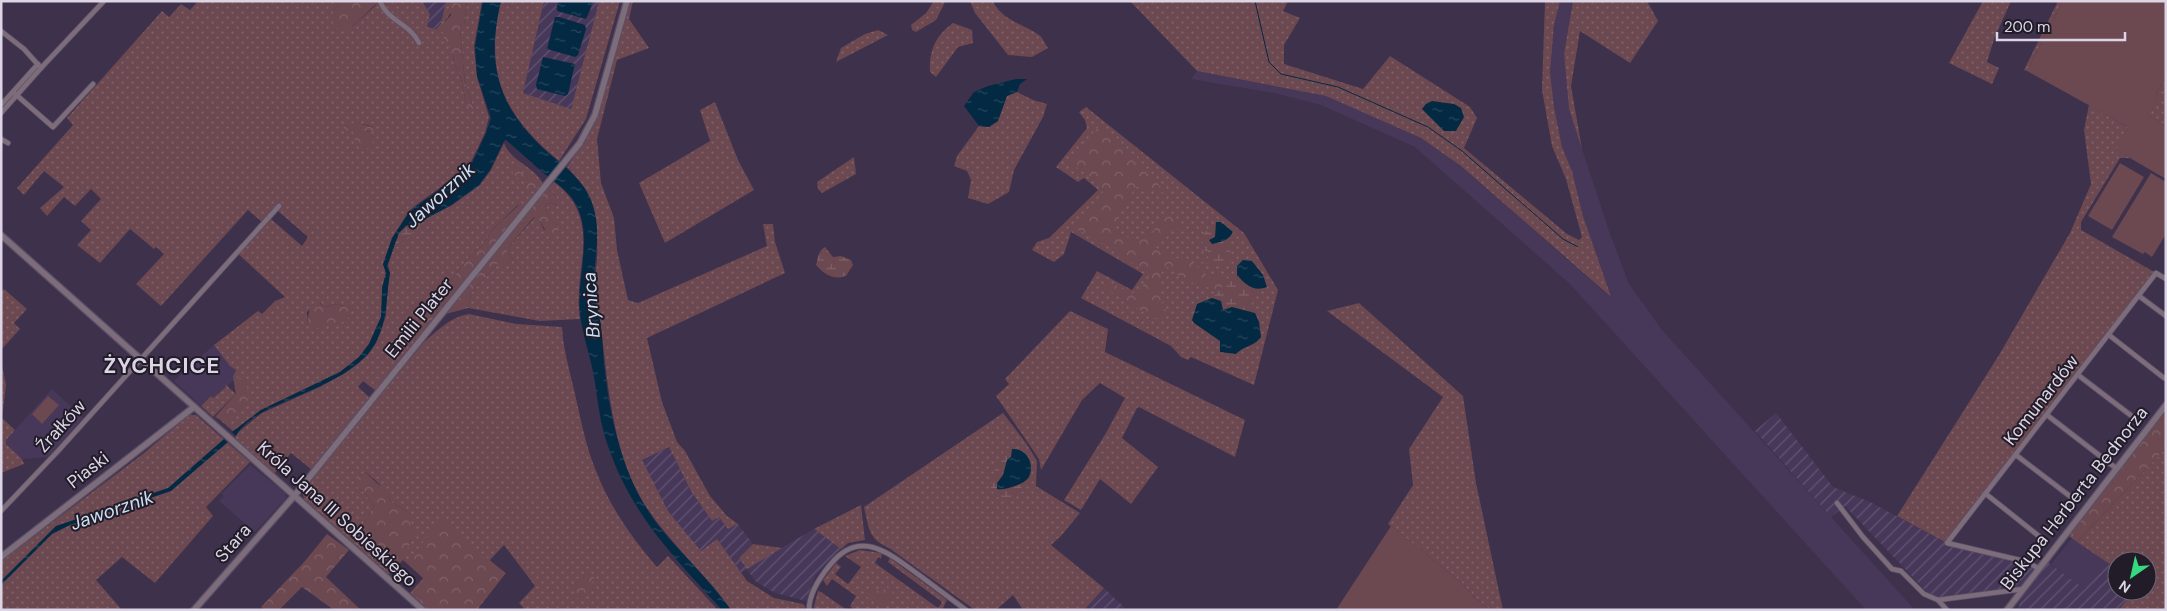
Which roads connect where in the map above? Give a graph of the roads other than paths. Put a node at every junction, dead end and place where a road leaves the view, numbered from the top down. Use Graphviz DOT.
graph roads {
  1 [pos="104,1"];
  2 [pos="380,1"];
  3 [pos="627,1"];
  4 [pos="1,32"];
  5 [pos="419,43"];
  6 [pos="40,66"];
  7 [pos="93,84"];
  8 [pos="15,94"];
  9 [pos="1,104"];
  10 [pos="1,113"];
  11 [pos="1,139"];
  12 [pos="8,143"];
  13 [pos="279,206"];
  14 [pos="1,235"];
  15 [pos="2166,279"];
  16 [pos="2139,296"];
  17 [pos="2166,316"];
  18 [pos="2109,335"];
  19 [pos="140,358"];
  20 [pos="2078,374"];
  21 [pos="2164,378"];
  22 [pos="2166,405"];
  23 [pos="194,407"];
  24 [pos="2047,415"];
  25 [pos="2133,417"];
  26 [pos="2016,455"];
  27 [pos="2117,469"];
  28 [pos="1986,494"];
  29 [pos="295,495"];
  30 [pos="2071,497"];
  31 [pos="1837,503"];
  32 [pos="1,511"];
  33 [pos="2040,537"];
  34 [pos="1,557"];
  35 [pos="2039,569"];
  36 [pos="2023,589"];
  37 [pos="1938,600"];
  38 [pos="194,610"];
  39 [pos="423,610"];
  40 [pos="809,610"];
  41 [pos="966,610"];
  42 [pos="1947,610"];
  43 [pos="2007,610"];
  1 -- 6 [label="street"];
  2 -- 5 [label="street"];
  3 -- 29 [label="street, Emilii Plater"];
  4 -- 6 [label="street"];
  6 -- 8 [label="street"];
  7 -- 8 [label="street"];
  8 -- 9 [label="street"];
  8 -- 10 [label="street"];
  11 -- 12 [label="street"];
  13 -- 19 [label="street"];
  14 -- 19 [label="street, Króla Jana III Sobieskiego"];
  15 -- 16 [label="street, Komunardów"];
  16 -- 17 [label="street"];
  16 -- 18 [label="street, Komunardów"];
  18 -- 20 [label="street, Komunardów"];
  18 -- 21 [label="street"];
  19 -- 23 [label="street, Króla Jana III Sobieskiego"];
  19 -- 32 [label="street, Źrałków"];
  20 -- 24 [label="street, Komunardów"];
  20 -- 25 [label="street"];
  22 -- 27 [label="street, Biskupa Herberta Bednorza"];
  23 -- 29 [label="street, Króla Jana III Sobieskiego"];
  23 -- 34 [label="street, Piaski"];
  24 -- 26 [label="street, Komunardów"];
  24 -- 27 [label="street"];
  26 -- 28 [label="street, Komunardów"];
  26 -- 30 [label="street"];
  27 -- 35 [label="street, Biskupa Herberta Bednorza"];
  28 -- 33 [label="street"];
  28 -- 35 [label="street, Komunardów"];
  29 -- 38 [label="street, Stara"];
  29 -- 39 [label="street, Króla Jana III Sobieskiego"];
  31 -- 37 [label="street"];
  35 -- 36 [label="street, Biskupa Herberta Bednorza"];
  36 -- 37 [label="street"];
  36 -- 43 [label="street, Biskupa Herberta Bednorza"];
  37 -- 42 [label="street"];
  40 -- 41 [label="street"];
}
